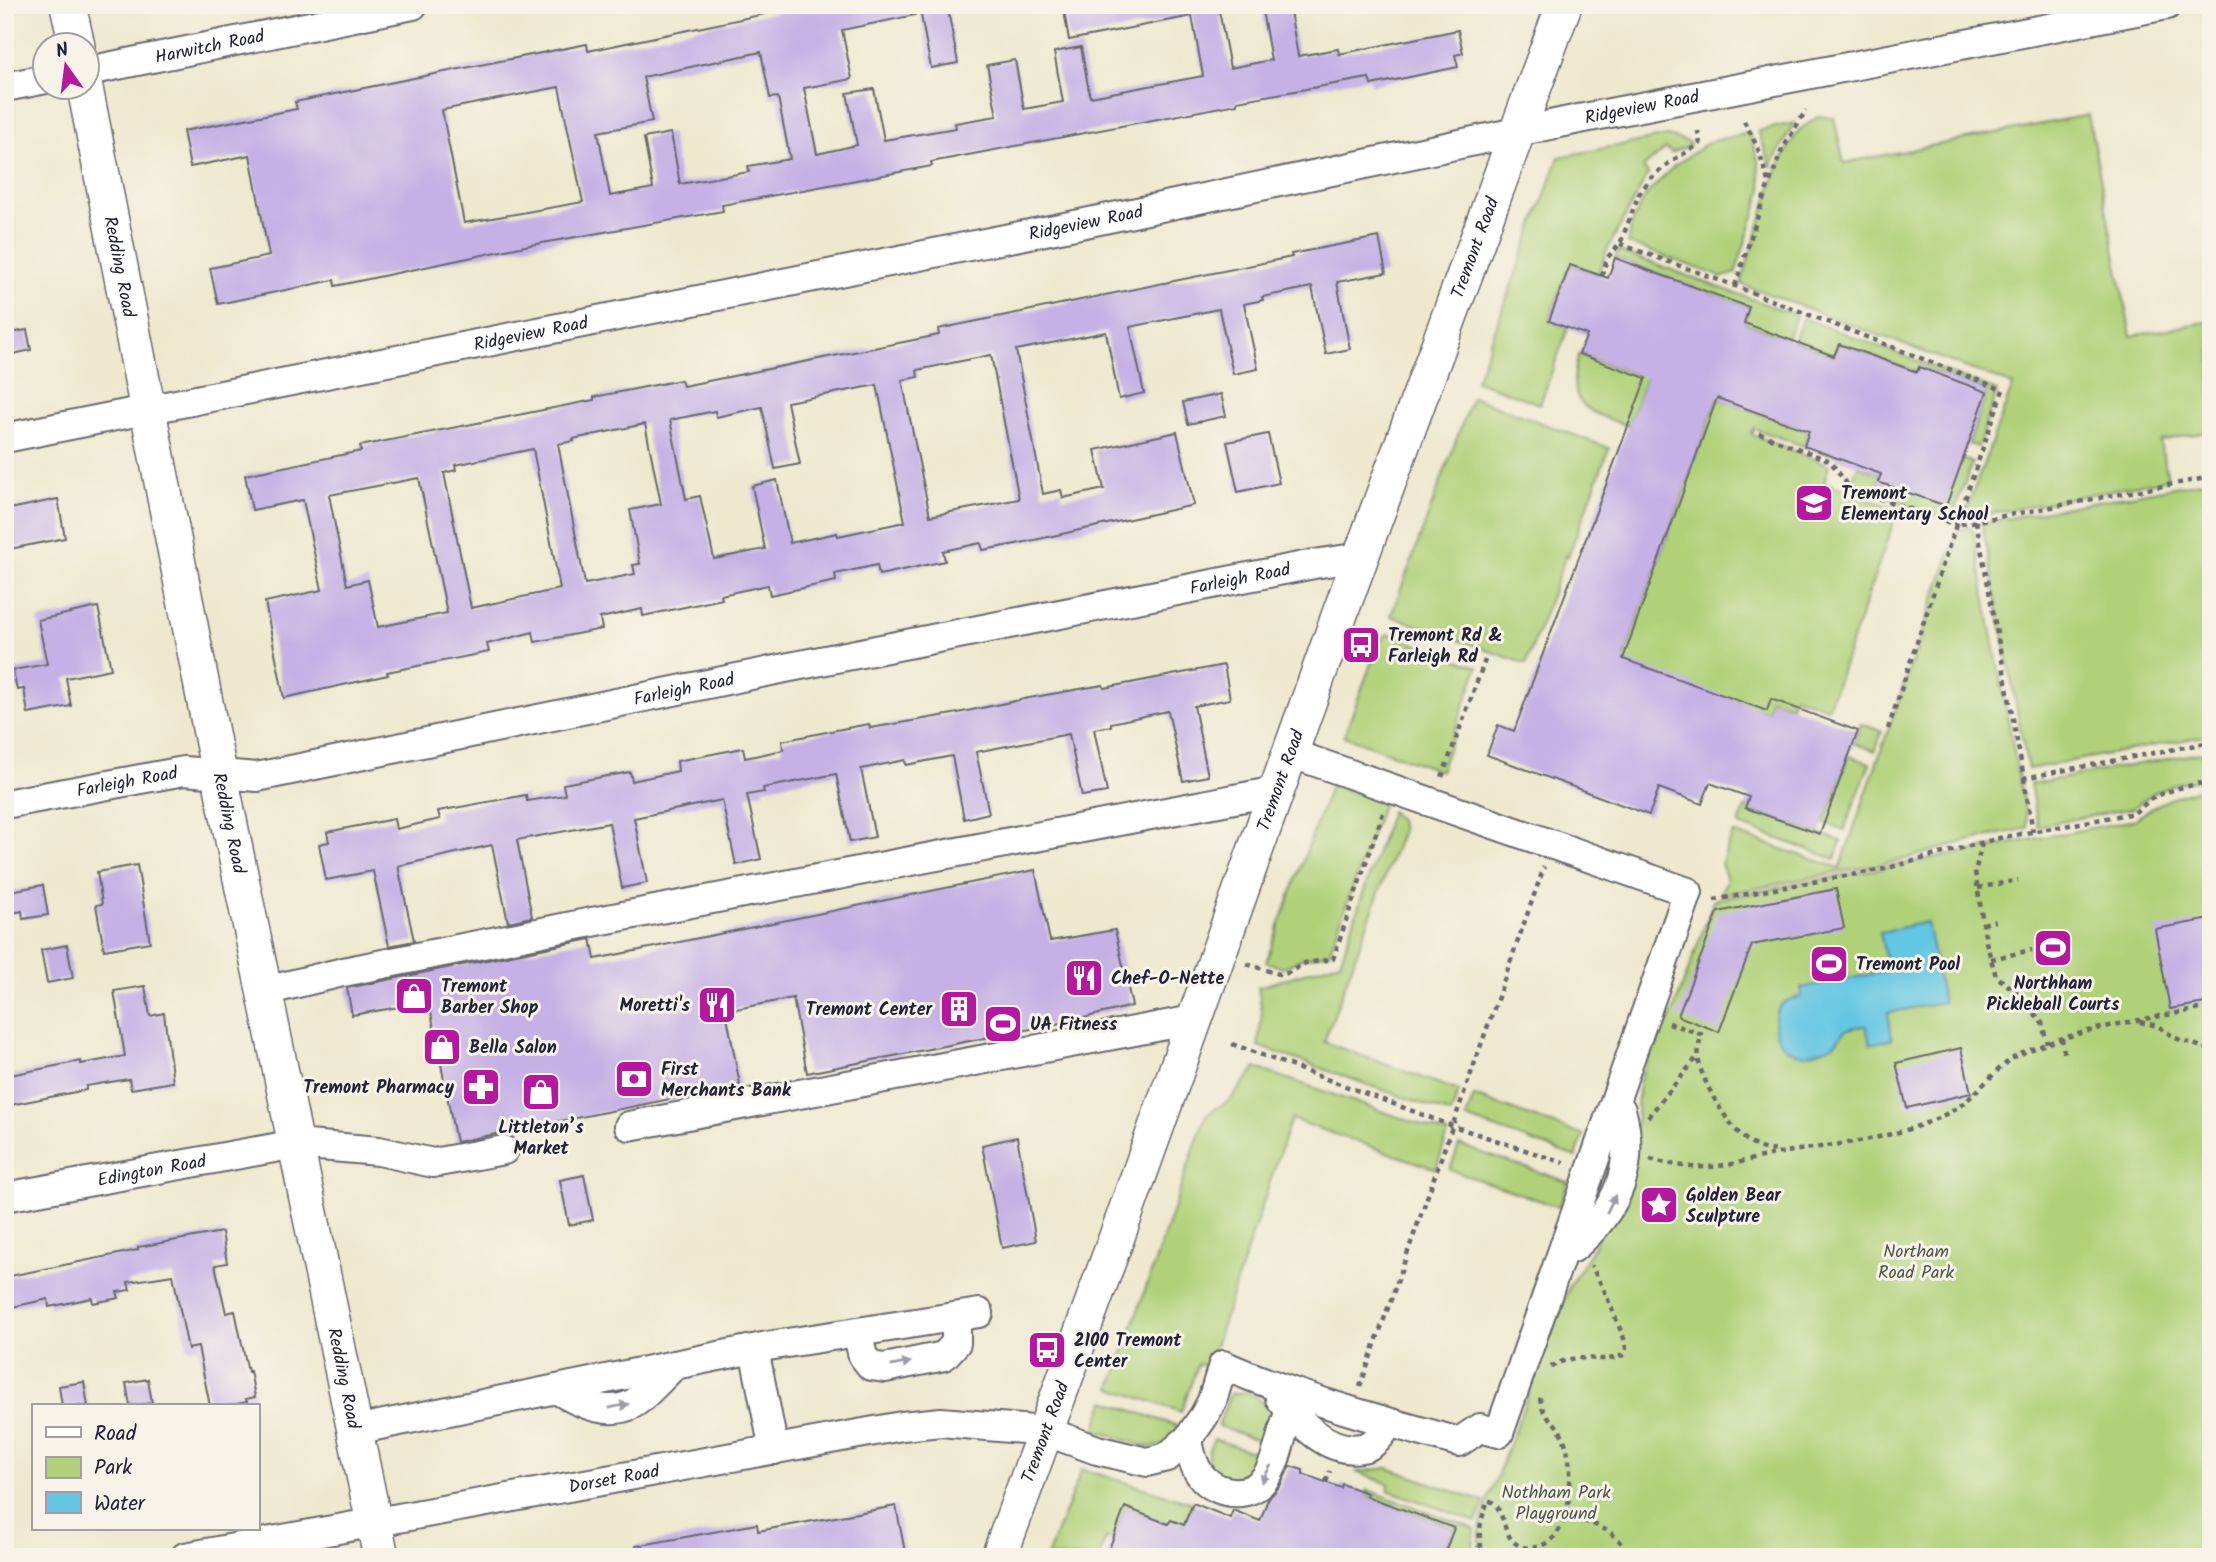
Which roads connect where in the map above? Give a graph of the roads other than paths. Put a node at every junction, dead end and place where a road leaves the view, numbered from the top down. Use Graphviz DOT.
graph roads {
  1 [pos="68,5"];
  2 [pos="414,5"];
  3 [pos="1564,5"];
  4 [pos="2167,5"];
  5 [pos="73,32"];
  6 [pos="102,68"];
  7 [pos="32,82"];
  8 [pos="5,87"];
  9 [pos="87,102"];
  10 [pos="1518,131"];
  11 [pos="148,410"];
  12 [pos="5,438"];
  13 [pos="1361,557"];
  14 [pos="1290,754"];
  15 [pos="220,774"];
  16 [pos="1276,791"];
  17 [pos="5,804"];
  18 [pos="265,991"];
  19 [pos="1193,1020"];
  20 [pos="629,1126"];
  21 [pos="296,1144"];
  22 [pos="504,1150"];
  23 [pos="5,1197"];
  24 [pos="858,1332"];
  25 [pos="754,1349"];
  26 [pos="1270,1384"];
  27 [pos="1290,1411"];
  28 [pos="1389,1423"];
  29 [pos="355,1430"];
  30 [pos="1045,1431"];
  31 [pos="1188,1439"];
  32 [pos="774,1450"];
  33 [pos="374,1523"];
  34 [pos="185,1557"];
  35 [pos="381,1557"];
  36 [pos="999,1557"];
  1 -- 5 [label="main road"];
  2 -- 6 [label="street, Harwitch Road"];
  3 -- 10 [label="main road, Tremont Road"];
  4 -- 10 [label="street, Ridgeview Road"];
  7 -- 8 [label="street"];
  9 -- 11 [label="main road, Redding Road"];
  10 -- 11 [label="street, Ridgeview Road"];
  10 -- 13 [label="main road, Tremont Road"];
  11 -- 12 [label="street, Ridgeview Road"];
  11 -- 15 [label="main road, Redding Road"];
  13 -- 14 [label="main road, Tremont Road"];
  13 -- 15 [label="street, Farleigh Road"];
  14 -- 16 [label="main road, Tremont Road"];
  14 -- 28 [label="street"];
  15 -- 17 [label="street, Farleigh Road"];
  15 -- 18 [label="main road, Redding Road"];
  16 -- 18 [label="street"];
  16 -- 19 [label="main road, Tremont Road"];
  18 -- 21 [label="main road, Redding Road"];
  19 -- 20 [label="street"];
  19 -- 30 [label="main road, Tremont Road"];
  21 -- 22 [label="street"];
  21 -- 23 [label="street, Edington Road"];
  21 -- 29 [label="main road, Redding Road"];
  24 -- 24 [label="street, one-way"];
  24 -- 25 [label="street"];
  25 -- 29 [label="street"];
  25 -- 32 [label="street"];
  26 -- 27 [label="street"];
  26 -- 28 [label="street"];
  26 -- 31 [label="street"];
  27 -- 28 [label="street"];
  27 -- 31 [label="street, one-way"];
  29 -- 33 [label="main road, Redding Road"];
  30 -- 31 [label="street, Dorset Road"];
  30 -- 32 [label="street, Dorset Road"];
  30 -- 36 [label="main road, Tremont Road"];
  32 -- 33 [label="street, Dorset Road"];
  33 -- 34 [label="street, Dorset Road"];
  33 -- 35 [label="main road, Redding Road"];
}
